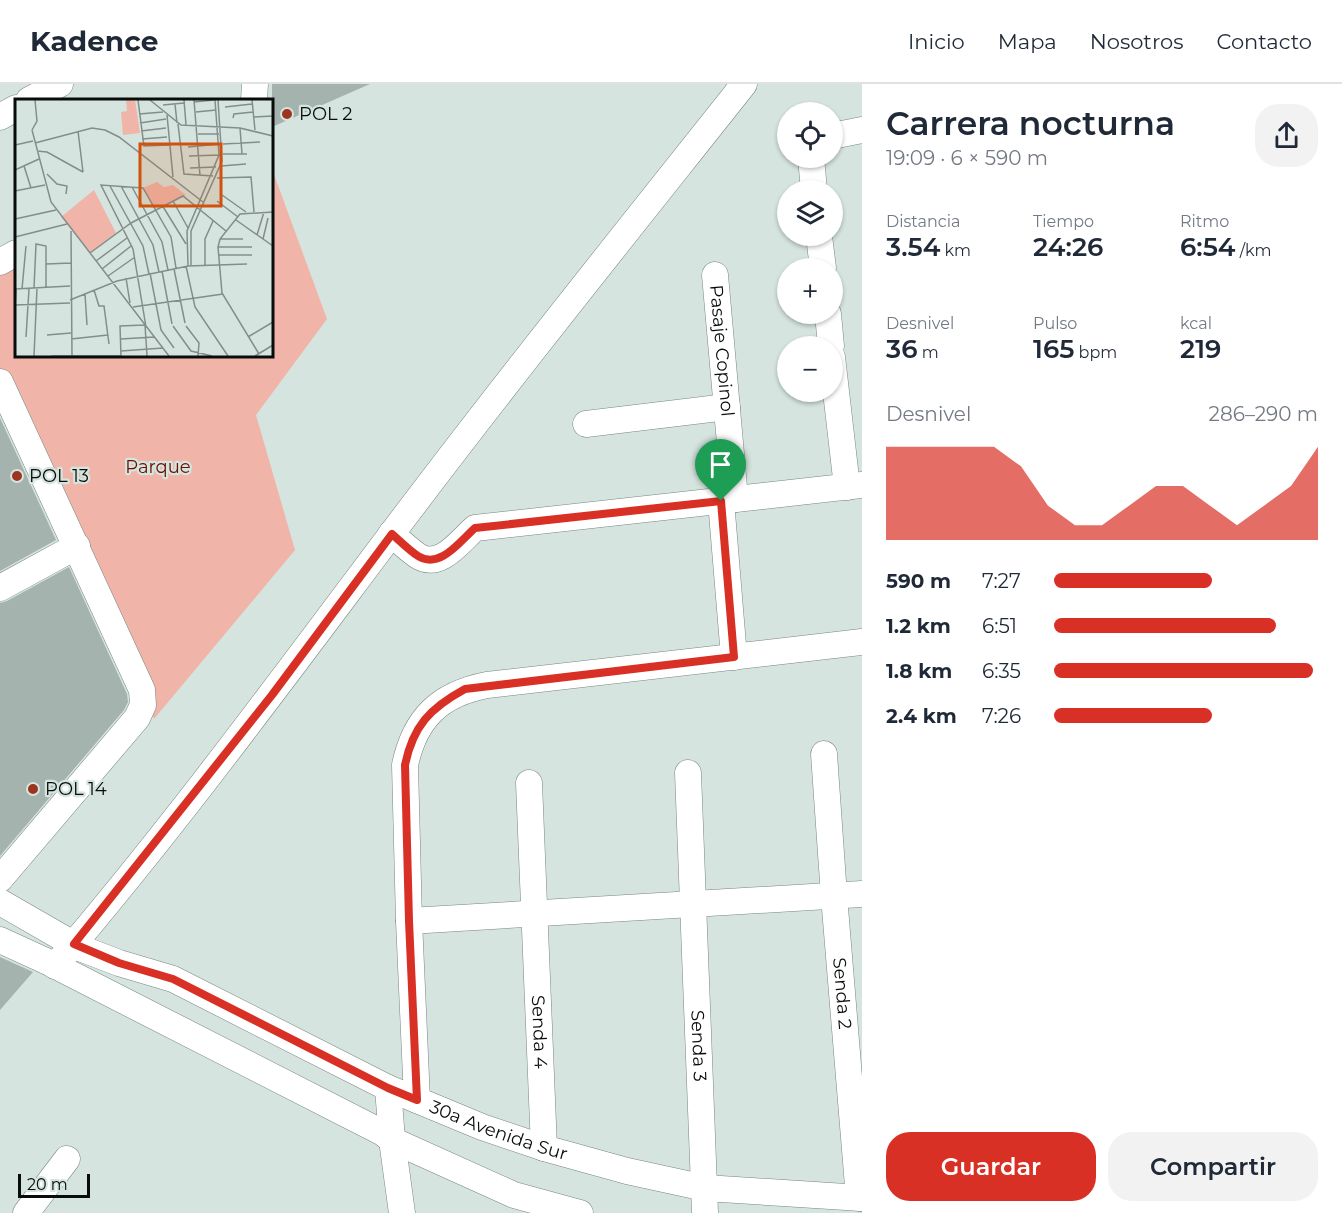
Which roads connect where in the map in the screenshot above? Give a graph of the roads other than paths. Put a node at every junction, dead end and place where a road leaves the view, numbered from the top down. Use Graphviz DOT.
graph roads {
  1 [pos="60,84"];
  2 [pos="744,84"];
  3 [pos="32,99"];
  4 [pos="15,109"];
  5 [pos="0,117"];
  6 [pos="862,130"];
  7 [pos="843,134"];
  8 [pos="15,254"];
  9 [pos="0,262"];
  10 [pos="715,275"];
  11 [pos="3,394"];
  12 [pos="840,402"];
  13 [pos="727,407"];
  14 [pos="586,424"];
  15 [pos="854,486"];
  16 [pos="728,500"];
  17 [pos="392,534"];
  18 [pos="77,546"];
  19 [pos="0,588"];
  20 [pos="862,642"];
  21 [pos="734,657"];
  22 [pos="824,754"];
  23 [pos="688,772"];
  24 [pos="529,783"];
  25 [pos="0,879"];
  26 [pos="862,894"];
  27 [pos="834,896"];
  28 [pos="0,902"];
  29 [pos="693,904"];
  30 [pos="534,914"];
  31 [pos="409,921"];
  32 [pos="0,940"];
  33 [pos="74,944"];
  34 [pos="55,966"];
  35 [pos="388,1088"];
  36 [pos="417,1100"];
  37 [pos="392,1140"];
  38 [pos="544,1148"];
  39 [pos="67,1159"];
  40 [pos="705,1188"];
  41 [pos="860,1198"];
  42 [pos="566,1211"];
  43 [pos="26,1213"];
  44 [pos="402,1213"];
  45 [pos="705,1213"];
  1 -- 3 [label="street"];
  2 -- 17 [label="street"];
  4 -- 5 [label="street"];
  6 -- 7 [label="street"];
  8 -- 9 [label="street"];
  10 -- 13 [label="street, Pasaje Copinol"];
  11 -- 18 [label="street"];
  12 -- 15 [label="street"];
  13 -- 14 [label="street"];
  13 -- 16 [label="street, Pasaje Copinol"];
  15 -- 16 [label="street"];
  16 -- 17 [label="street"];
  16 -- 21 [label="street, Pasaje Copinol"];
  17 -- 33 [label="street"];
  18 -- 19 [label="street"];
  18 -- 25 [label="street"];
  20 -- 21 [label="street"];
  21 -- 31 [label="street"];
  22 -- 27 [label="street, Senda 2"];
  23 -- 29 [label="street, Senda 3"];
  24 -- 30 [label="street, Senda 4"];
  26 -- 27 [label="street"];
  27 -- 29 [label="street"];
  27 -- 41 [label="street, Senda 2"];
  28 -- 33 [label="street, 30a Avenida Sur"];
  29 -- 30 [label="street"];
  29 -- 40 [label="street, Senda 3"];
  30 -- 31 [label="street"];
  30 -- 38 [label="street, Senda 4"];
  31 -- 36 [label="street"];
  32 -- 34 [label="street"];
  33 -- 34 [label="street"];
  33 -- 35 [label="street, 30a Avenida Sur"];
  34 -- 37 [label="street"];
  35 -- 36 [label="street, 30a Avenida Sur"];
  35 -- 37 [label="street"];
  36 -- 38 [label="street, 30a Avenida Sur"];
  37 -- 42 [label="street"];
  37 -- 44 [label="street"];
  38 -- 40 [label="street, 30a Avenida Sur"];
  39 -- 43 [label="street"];
  40 -- 41 [label="street, 30a Avenida Sur"];
  40 -- 45 [label="street, Senda 3"];
}
